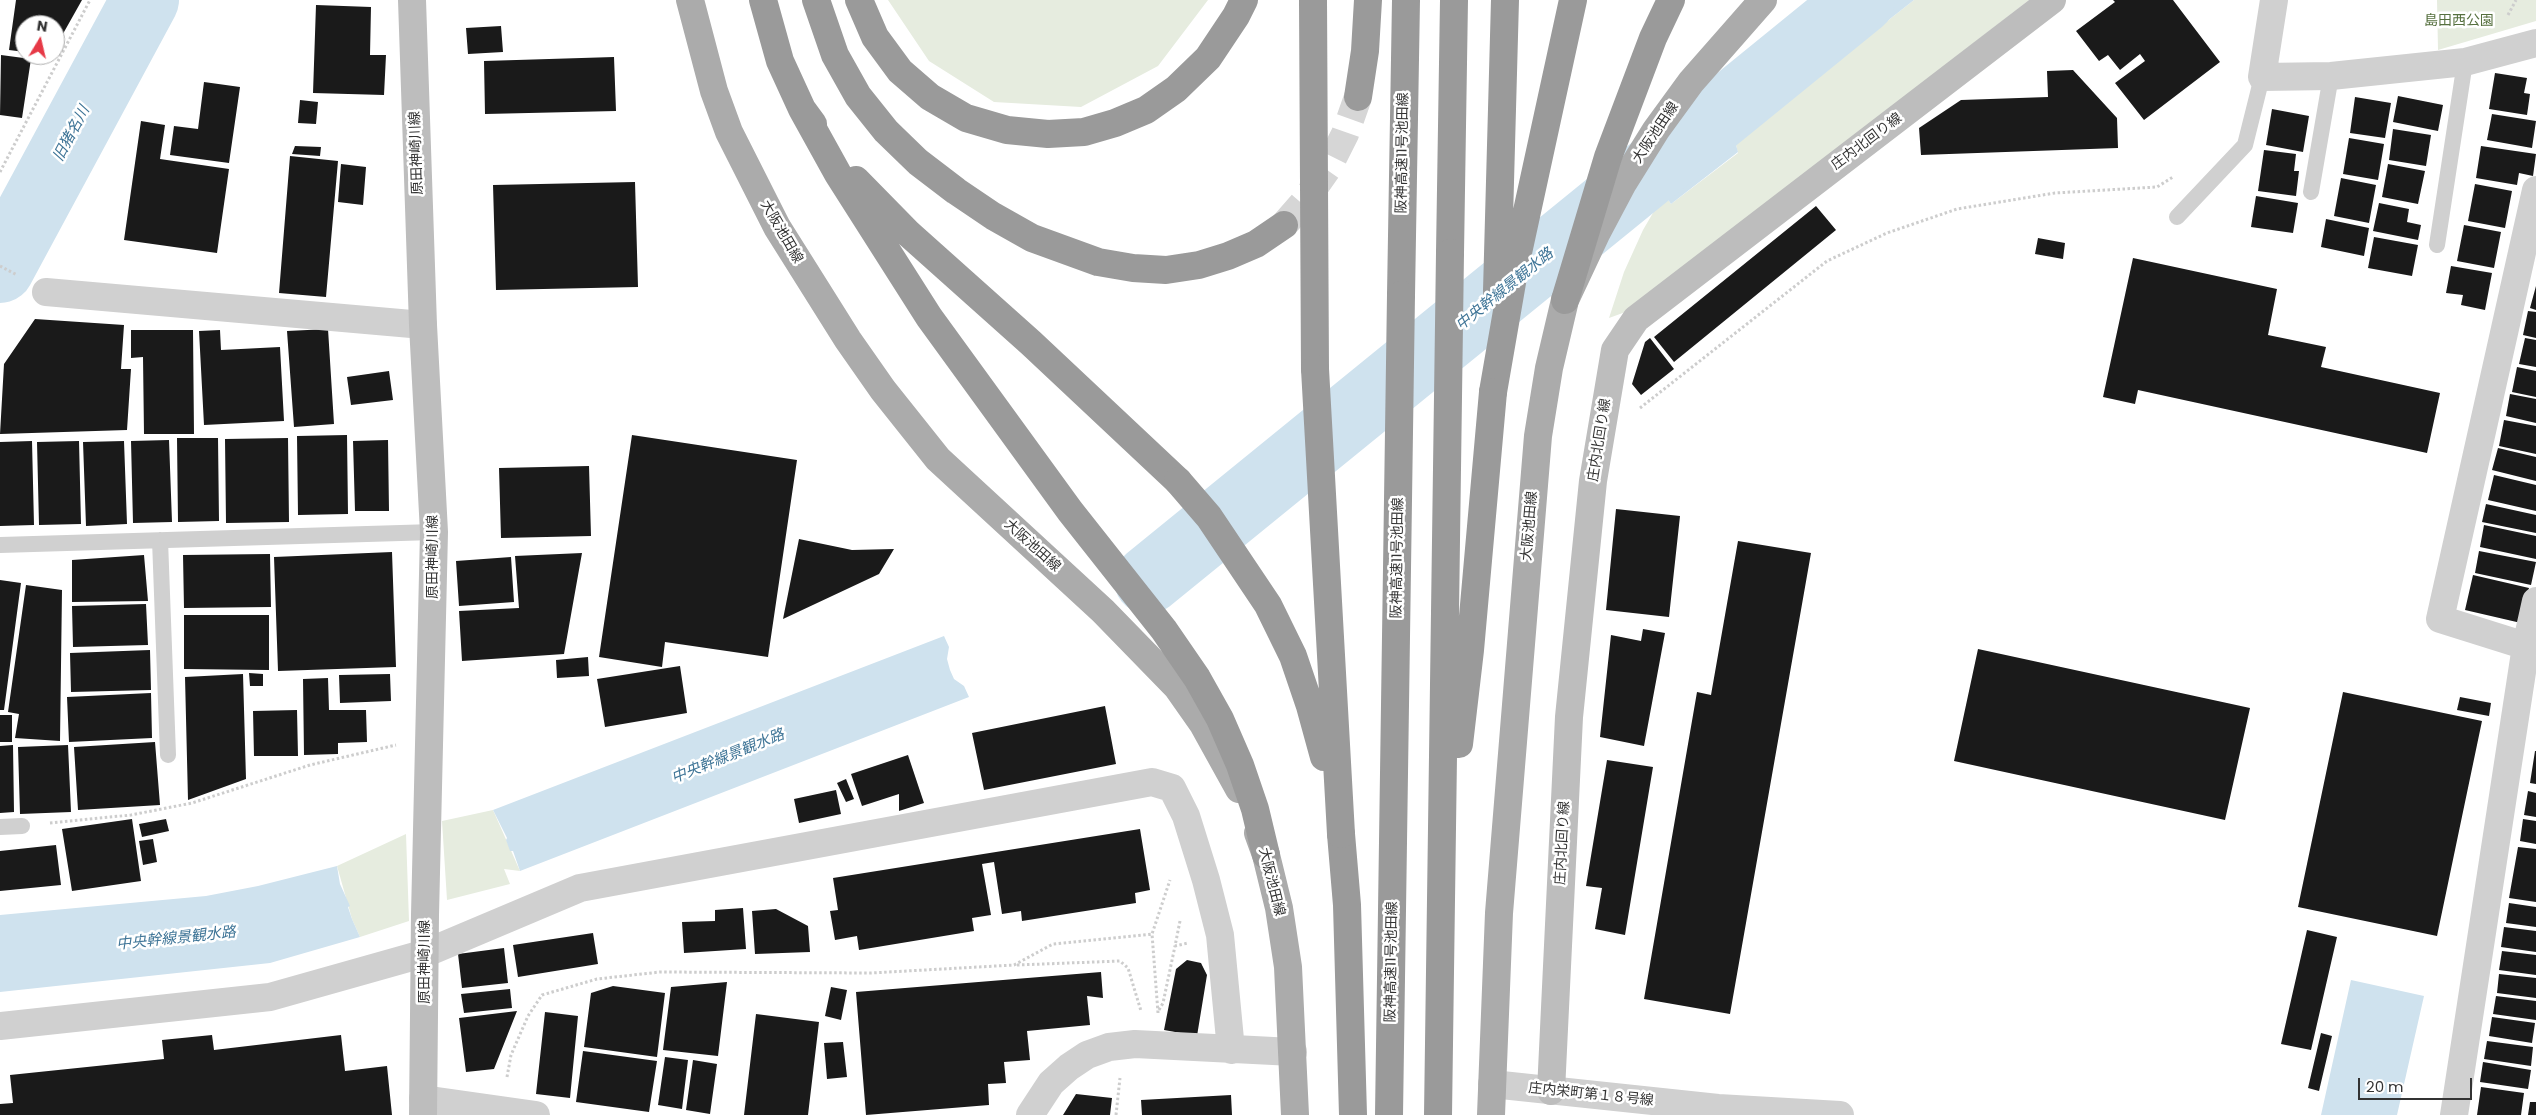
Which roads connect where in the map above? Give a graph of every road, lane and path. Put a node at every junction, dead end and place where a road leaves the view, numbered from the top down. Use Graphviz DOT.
graph roads {
  1 [pos="90,0"];
  2 [pos="412,0"];
  3 [pos="690,0"];
  4 [pos="763,0"];
  5 [pos="816,0"];
  6 [pos="859,0"];
  7 [pos="1244,0"];
  8 [pos="1313,0"];
  9 [pos="1368,0"];
  10 [pos="1406,0"];
  11 [pos="1454,0"];
  12 [pos="1505,0"];
  13 [pos="1573,0"];
  14 [pos="1671,0"];
  15 [pos="1763,0"];
  16 [pos="2052,0"];
  17 [pos="2274,0"];
  18 [pos="2536,42"];
  19 [pos="2464,62"];
  20 [pos="2331,76"];
  21 [pos="2262,77"];
  22 [pos="1358,97"];
  23 [pos="802,109"];
  24 [pos="0,172"];
  25 [pos="2180,174"];
  26 [pos="2536,190"];
  27 [pos="2311,192"];
  28 [pos="2177,217"];
  29 [pos="1284,225"];
  30 [pos="2437,245"];
  31 [pos="46,292"];
  32 [pos="1565,300"];
  33 [pos="423,325"];
  34 [pos="1493,392"];
  35 [pos="1635,412"];
  36 [pos="434,532"];
  37 [pos="160,540"];
  38 [pos="0,545"];
  39 [pos="2535,612"];
  40 [pos="2526,646"];
  41 [pos="430,736"];
  42 [pos="168,756"];
  43 [pos="22,826"];
  44 [pos="0,827"];
  45 [pos="1341,834"];
  46 [pos="1266,855"];
  47 [pos="1172,878"];
  48 [pos="1442,885"];
  49 [pos="1152,934"];
  50 [pos="1175,946"];
  51 [pos="426,953"];
  52 [pos="1014,965"];
  53 [pos="1158,1011"];
  54 [pos="0,1026"];
  55 [pos="1153,1035"];
  56 [pos="1231,1050"];
  57 [pos="1293,1052"];
  58 [pos="1492,1084"];
  59 [pos="1551,1091"];
  60 [pos="423,1107"];
  61 [pos="500,1110"];
  62 [pos="536,1115"];
  63 [pos="1030,1115"];
  64 [pos="1294,1115"];
  65 [pos="1353,1115"];
  66 [pos="1389,1115"];
  67 [pos="1438,1115"];
  68 [pos="1491,1115"];
  69 [pos="1840,1115"];
  70 [pos="2454,1115"];
  1 -- 24 [label="path"];
  2 -- 33 [label="street, 原田神崎川線"];
  3 -- 46 [label="main road, 大阪池田線"];
  4 -- 23 [label="highway"];
  5 -- 29 [label="highway"];
  6 -- 7 [label="highway"];
  8 -- 45 [label="highway, bridge"];
  9 -- 22 [label="highway"];
  10 -- 66 [label="highway, 阪神高速11号池田線, bridge"];
  11 -- 48 [label="highway, bridge"];
  12 -- 34 [label="highway"];
  13 -- 34 [label="highway"];
  14 -- 32 [label="highway"];
  15 -- 32 [label="main road, 大阪池田線"];
  16 -- 59 [label="street, 庄内北回り線"];
  17 -- 21 [label="street"];
  18 -- 19 [label="street"];
  19 -- 20 [label="street"];
  19 -- 30 [label="lane"];
  20 -- 21 [label="street"];
  20 -- 27 [label="lane"];
  21 -- 28 [label="lane"];
  23 -- 45 [label="highway, bridge"];
  23 -- 46 [label="highway"];
  25 -- 35 [label="path"];
  26 -- 40 [label="street"];
  31 -- 33 [label="street"];
  32 -- 58 [label="main road, 大阪池田線"];
  33 -- 36 [label="street, 原田神崎川線"];
  34 -- 48 [label="highway, bridge"];
  36 -- 37 [label="lane"];
  36 -- 41 [label="street, 原田神崎川線"];
  37 -- 38 [label="lane"];
  37 -- 42 [label="lane"];
  39 -- 40 [label="street"];
  40 -- 70 [label="street"];
  41 -- 43 [label="path"];
  41 -- 51 [label="street, 原田神崎川線"];
  43 -- 44 [label="lane"];
  45 -- 65 [label="highway"];
  46 -- 57 [label="main road, 大阪池田線"];
  47 -- 49 [label="path"];
  48 -- 67 [label="highway, bridge"];
  49 -- 52 [label="path"];
  49 -- 53 [label="path"];
  50 -- 53 [label="path"];
  51 -- 54 [label="street"];
  51 -- 56 [label="street"];
  51 -- 60 [label="street, 原田神崎川線"];
  52 -- 55 [label="path"];
  52 -- 61 [label="path"];
  53 -- 55 [label="path"];
  55 -- 56 [label="street"];
  55 -- 63 [label="street"];
  56 -- 57 [label="street"];
  57 -- 64 [label="main road, 大阪池田線"];
  58 -- 59 [label="street, 庄内栄町第１８号線"];
  58 -- 68 [label="main road, 大阪池田線"];
  59 -- 69 [label="street, 庄内栄町第１８号線"];
  60 -- 61 [label="street"];
  61 -- 62 [label="street"];
}
